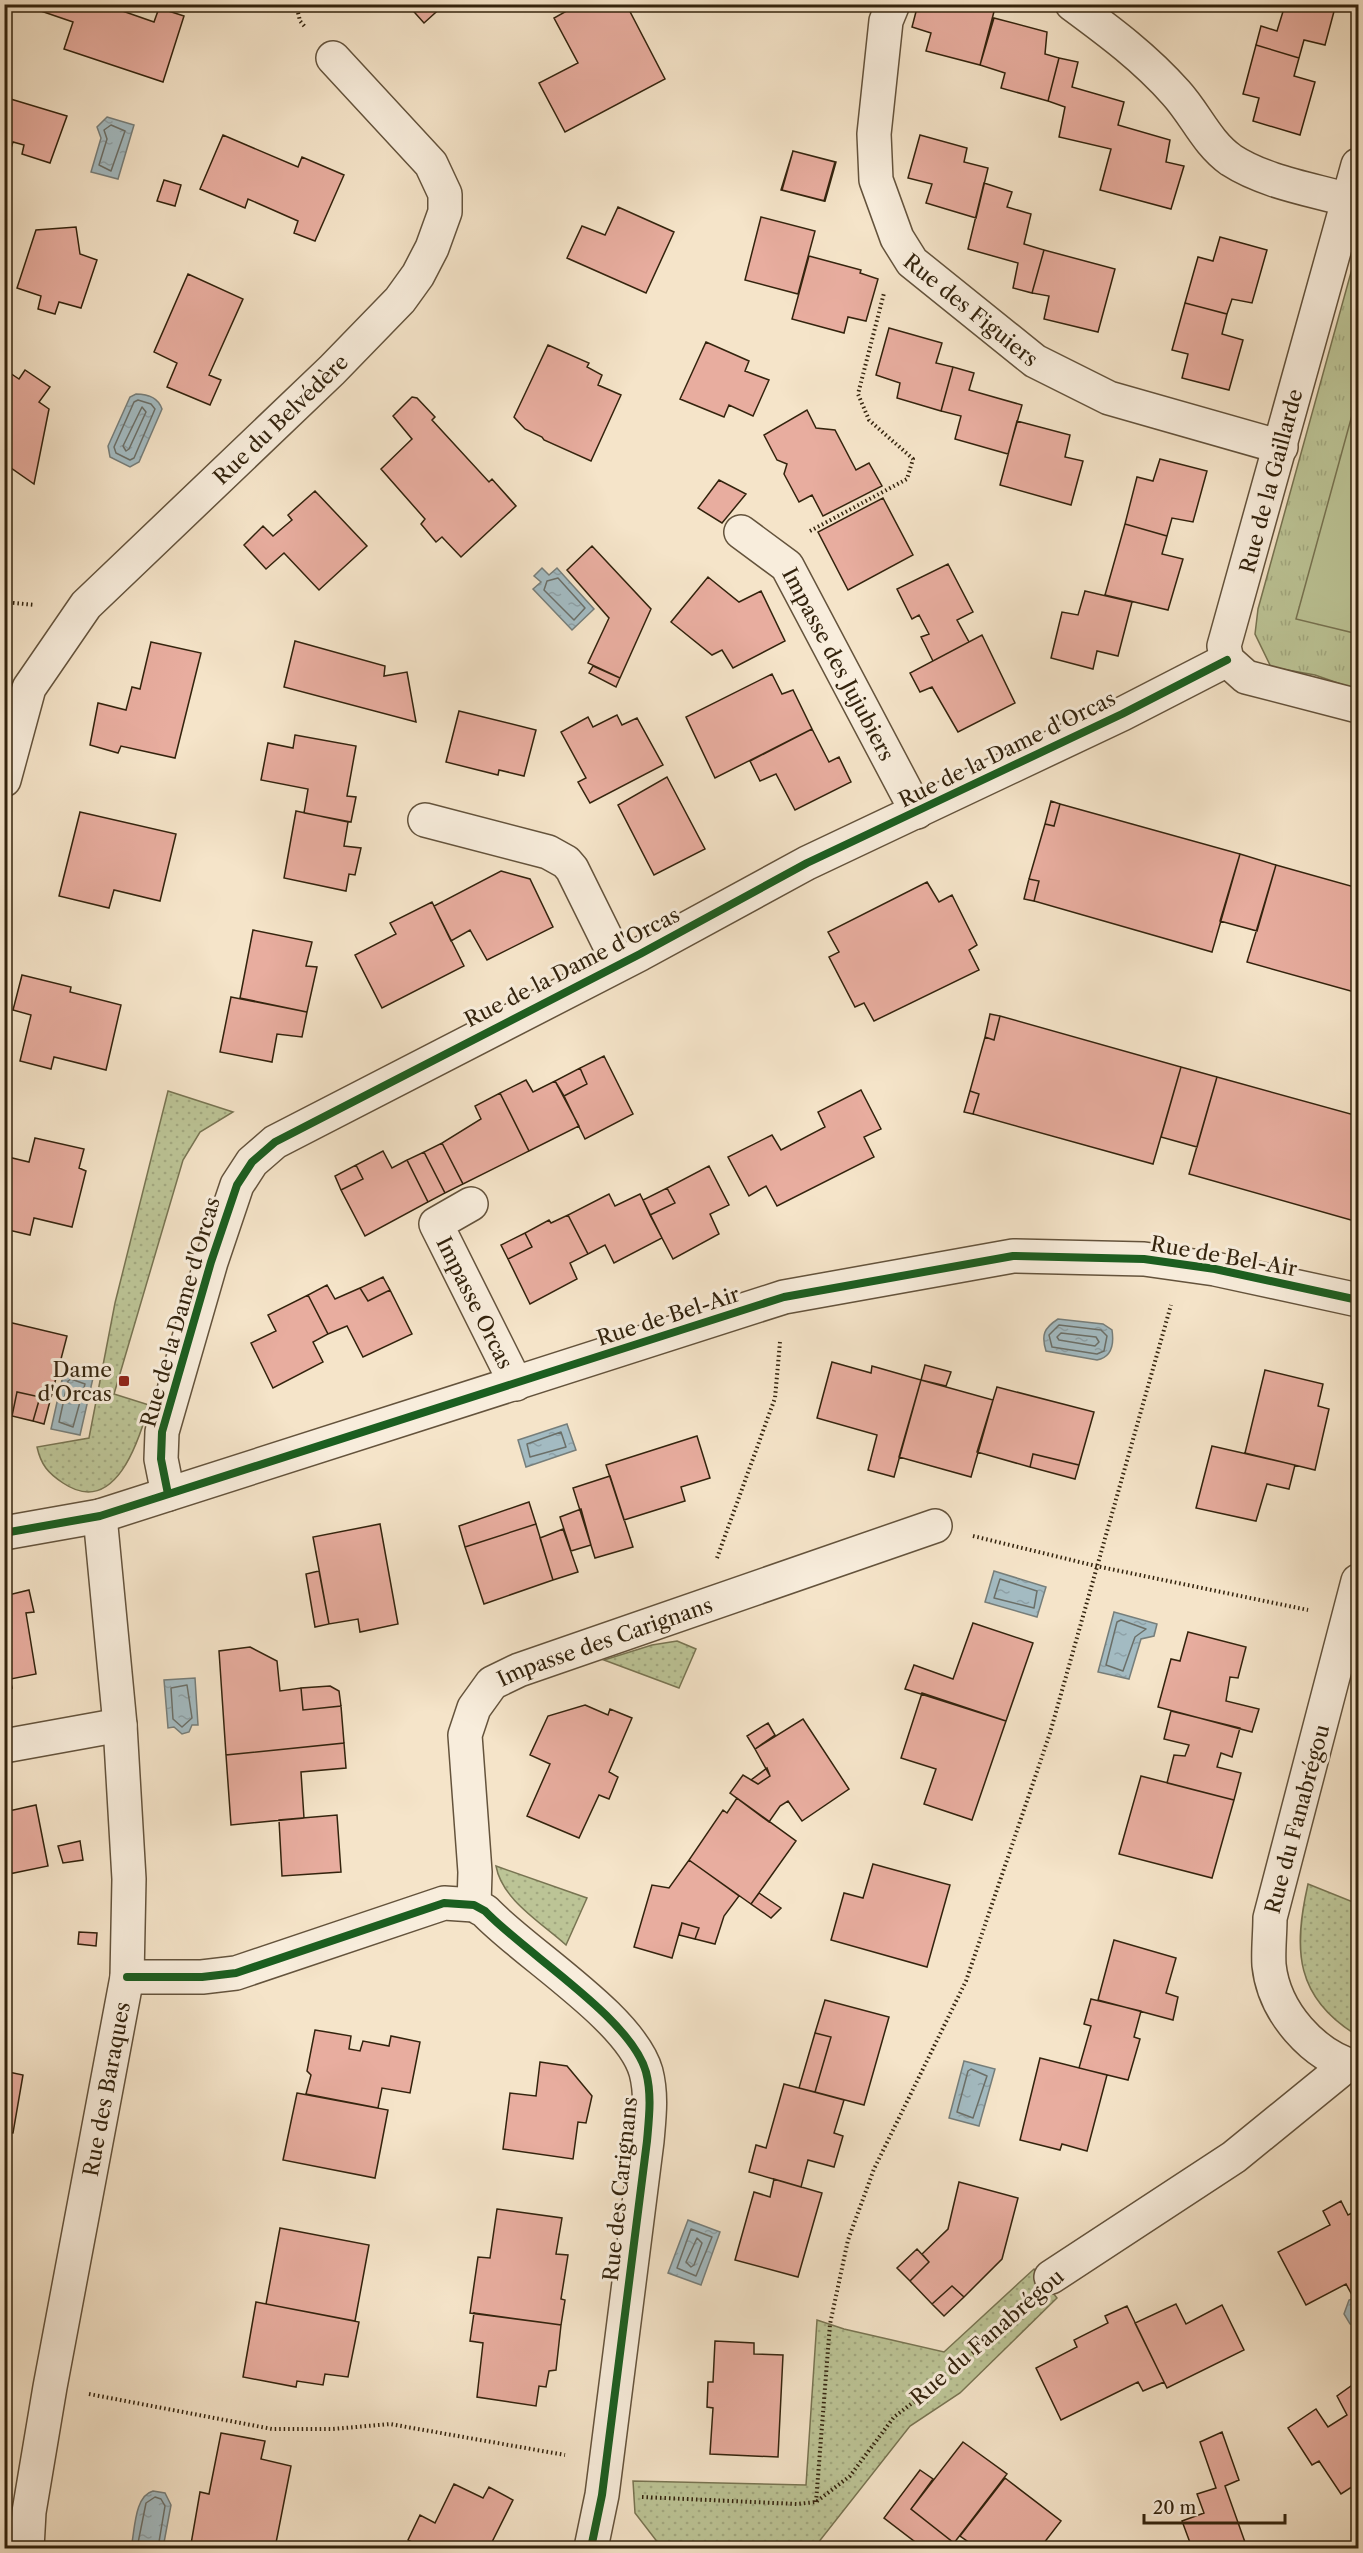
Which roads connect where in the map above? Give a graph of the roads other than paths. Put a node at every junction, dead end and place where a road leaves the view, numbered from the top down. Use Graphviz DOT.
graph roads {
  1 [pos="893,4"];
  2 [pos="1072,4"];
  3 [pos="333,58"];
  4 [pos="1359,165"];
  5 [pos="1348,200"];
  6 [pos="1281,447"];
  7 [pos="741,531"];
  8 [pos="1227,660"];
  9 [pos="1359,706"];
  10 [pos="4,780"];
  11 [pos="917,812"];
  12 [pos="425,820"];
  13 [pos="619,964"];
  14 [pos="471,1204"];
  15 [pos="1359,1300"];
  16 [pos="516,1384"];
  17 [pos="168,1494"];
  18 [pos="100,1516"];
  19 [pos="935,1526"];
  20 [pos="4,1533"];
  21 [pos="1359,1581"];
  22 [pos="120,1725"];
  23 [pos="4,1746"];
  24 [pos="474,1905"];
  25 [pos="127,1977"];
  26 [pos="1353,2066"];
  27 [pos="1051,2277"];
  28 [pos="17,2511"];
  29 [pos="27,2548"];
  30 [pos="591,2548"];
  1 -- 6 [label="street, Rue des Figuiers"];
  2 -- 5 [label="street"];
  3 -- 10 [label="street, Rue du Belvédère"];
  4 -- 5 [label="street, Rue de la Gaillarde"];
  5 -- 6 [label="street, Rue de la Gaillarde"];
  6 -- 8 [label="street, Rue de la Gaillarde"];
  7 -- 11 [label="street, Impasse des Jujubiers"];
  8 -- 9 [label="street"];
  8 -- 11 [label="street, Rue de la Dame d'Orcas"];
  11 -- 13 [label="street, Rue de la Dame d'Orcas"];
  12 -- 13 [label="street"];
  13 -- 17 [label="street, Rue de la Dame d'Orcas"];
  14 -- 16 [label="street, Impasse Orcas"];
  15 -- 16 [label="street, Rue de Bel-Air"];
  16 -- 17 [label="street, Rue de Bel-Air"];
  17 -- 18 [label="street, Rue de Bel-Air"];
  18 -- 20 [label="street, Rue de Bel-Air"];
  18 -- 22 [label="street, Rue des Baraques"];
  19 -- 24 [label="street, Impasse des Carignans"];
  21 -- 26 [label="street, Rue du Fanabrégou"];
  22 -- 23 [label="street"];
  22 -- 25 [label="street, Rue des Baraques"];
  24 -- 25 [label="street"];
  24 -- 30 [label="street, Rue des Carignans"];
  25 -- 28 [label="street, Rue des Baraques"];
  26 -- 27 [label="street, Rue du Fanabrégou"];
  28 -- 29 [label="street, Rue des Baraques"];
}
